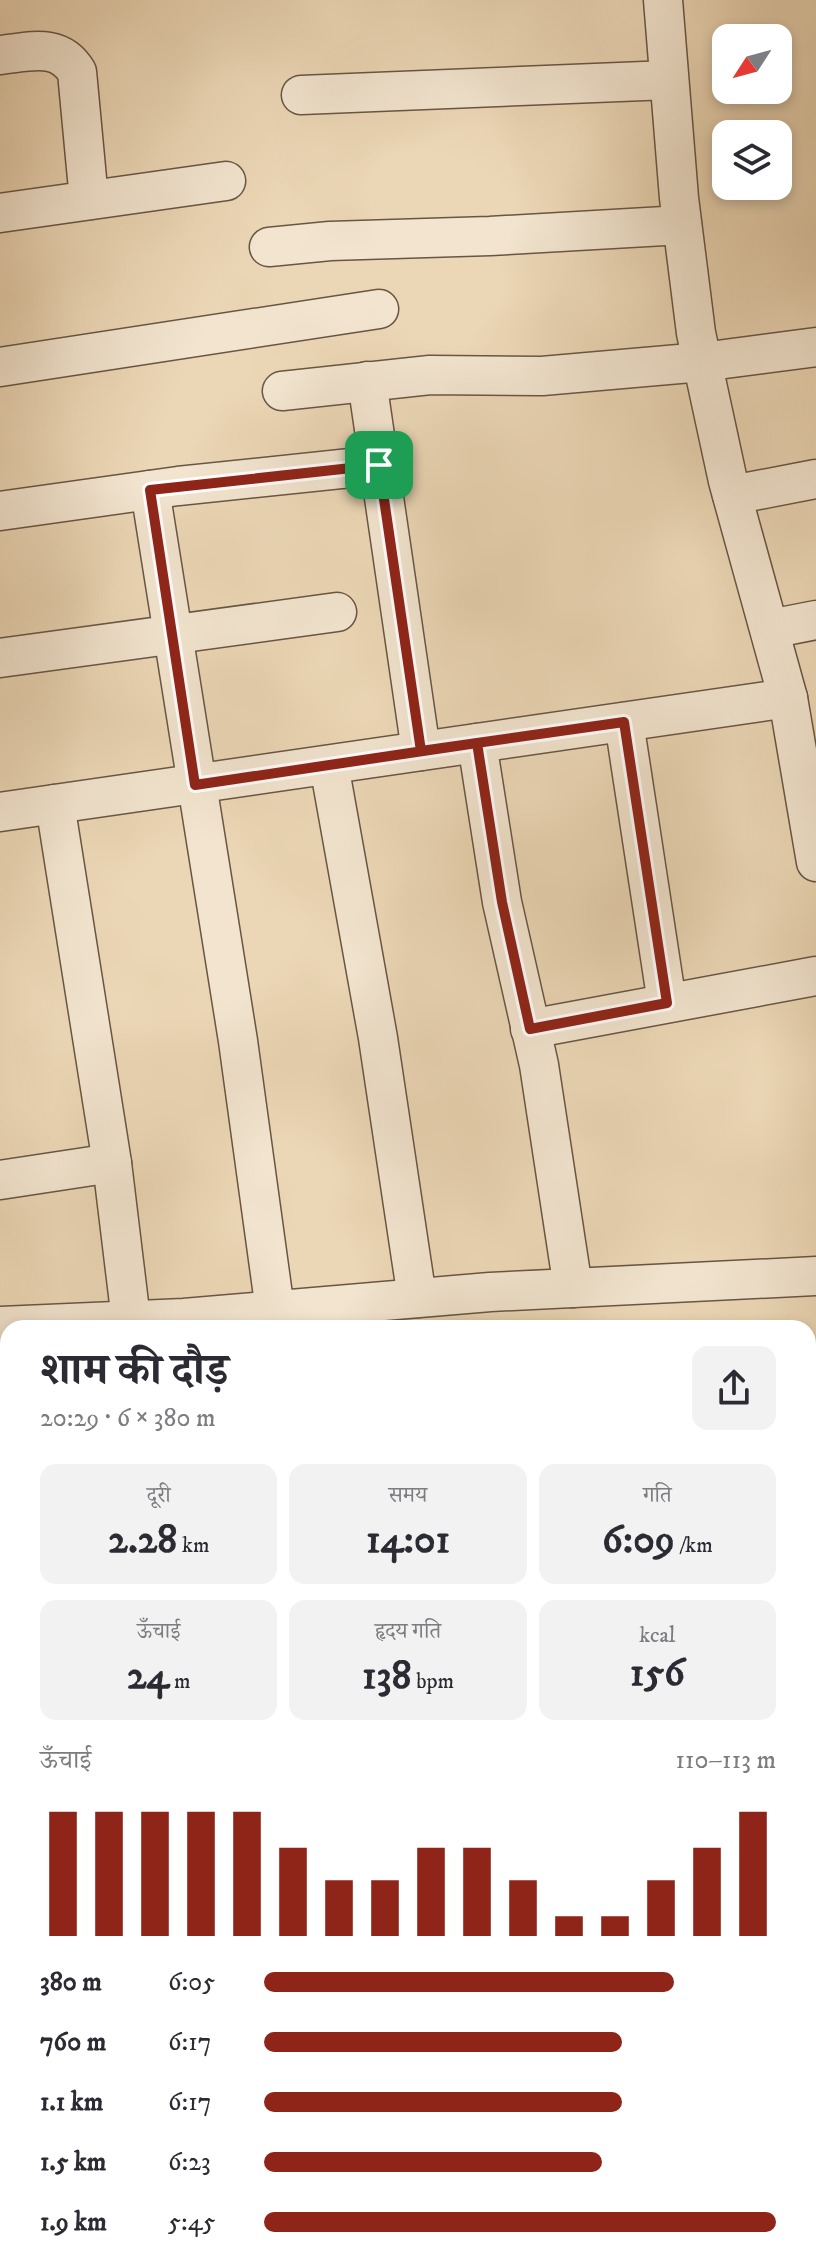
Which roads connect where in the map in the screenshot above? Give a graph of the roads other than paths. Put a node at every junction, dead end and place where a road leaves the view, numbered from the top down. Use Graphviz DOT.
graph roads {
  1 [pos="663,0"];
  2 [pos="0,55"];
  3 [pos="669,80"];
  4 [pos="301,95"];
  5 [pos="226,181"];
  6 [pos="89,200"];
  7 [pos="0,213"];
  8 [pos="682,225"];
  9 [pos="269,247"];
  10 [pos="379,309"];
  11 [pos="816,347"];
  12 [pos="702,362"];
  13 [pos="0,367"];
  14 [pos="367,381"];
  15 [pos="282,391"];
  16 [pos="379,465"];
  17 [pos="816,479"];
  18 [pos="150,490"];
  19 [pos="732,495"];
  20 [pos="0,511"];
  21 [pos="337,612"];
  22 [pos="816,620"];
  23 [pos="770,629"];
  24 [pos="174,634"];
  25 [pos="0,658"];
  26 [pos="788,698"];
  27 [pos="624,722"];
  28 [pos="477,743"];
  29 [pos="421,751"];
  30 [pos="329,765"];
  31 [pos="809,771"];
  32 [pos="195,785"];
  33 [pos="55,804"];
  34 [pos="0,812"];
  35 [pos="816,862"];
  36 [pos="816,976"];
  37 [pos="667,1003"];
  38 [pos="530,1029"];
  39 [pos="112,1163"];
  40 [pos="0,1180"];
  41 [pos="816,1276"];
  42 [pos="573,1288"];
  43 [pos="417,1298"];
  44 [pos="275,1310"];
  45 [pos="131,1320"];
  46 [pos="172,1320"];
  1 -- 3 [label="street"];
  2 -- 6 [label="street"];
  3 -- 4 [label="street"];
  3 -- 8 [label="street"];
  5 -- 6 [label="street"];
  6 -- 7 [label="street"];
  8 -- 9 [label="street"];
  8 -- 12 [label="street"];
  10 -- 13 [label="street"];
  11 -- 12 [label="street"];
  12 -- 14 [label="street"];
  12 -- 19 [label="street"];
  14 -- 15 [label="street"];
  14 -- 16 [label="street"];
  16 -- 18 [label="street"];
  16 -- 29 [label="street"];
  17 -- 19 [label="street"];
  18 -- 20 [label="street"];
  18 -- 24 [label="street"];
  19 -- 23 [label="street"];
  21 -- 24 [label="street"];
  22 -- 23 [label="street"];
  23 -- 26 [label="street"];
  24 -- 25 [label="street"];
  24 -- 32 [label="street"];
  26 -- 27 [label="street"];
  26 -- 31 [label="street"];
  27 -- 28 [label="street"];
  27 -- 37 [label="street"];
  28 -- 29 [label="street"];
  28 -- 38 [label="street"];
  29 -- 30 [label="street"];
  30 -- 32 [label="street"];
  30 -- 43 [label="street"];
  31 -- 35 [label="street"];
  32 -- 33 [label="street"];
  32 -- 44 [label="street"];
  33 -- 34 [label="street"];
  33 -- 39 [label="street"];
  36 -- 37 [label="street"];
  37 -- 38 [label="street"];
  38 -- 42 [label="street"];
  39 -- 40 [label="street"];
  39 -- 45 [label="street"];
  41 -- 42 [label="street"];
  42 -- 43 [label="street"];
  43 -- 44 [label="street"];
  44 -- 46 [label="street"];
}
